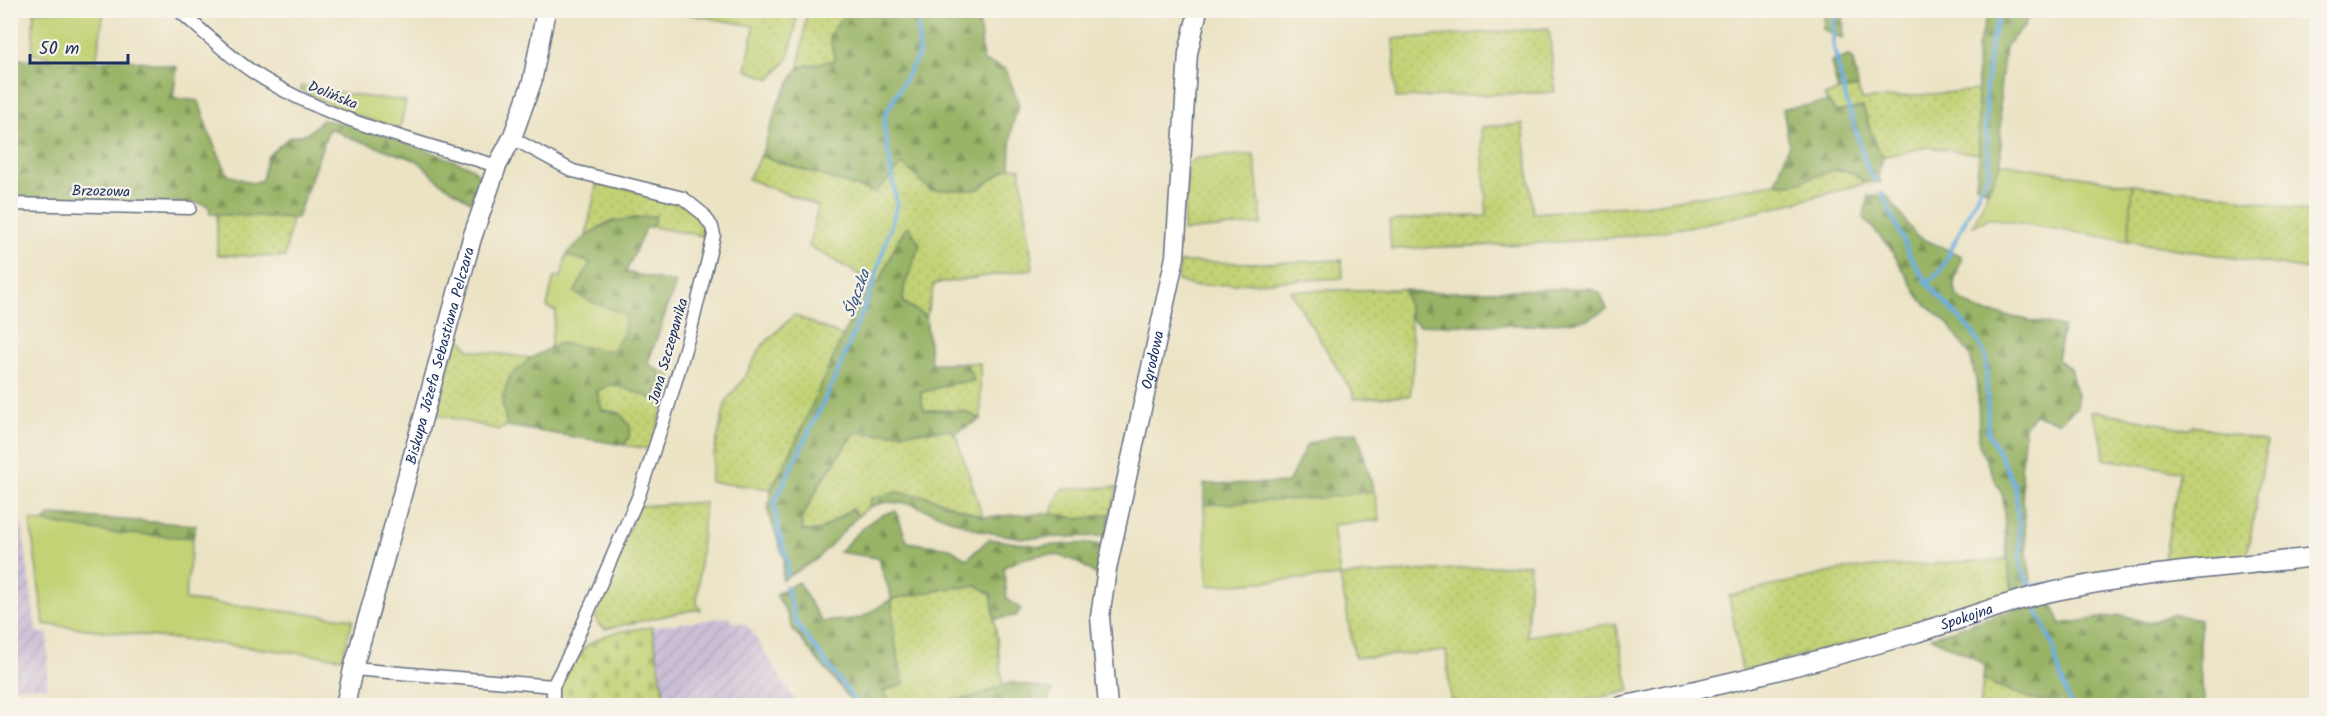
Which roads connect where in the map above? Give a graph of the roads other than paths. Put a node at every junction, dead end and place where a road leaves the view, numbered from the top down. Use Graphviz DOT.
graph roads {
  1 [pos="178,10"];
  2 [pos="546,10"];
  3 [pos="1198,10"];
  4 [pos="512,138"];
  5 [pos="497,166"];
  6 [pos="10,204"];
  7 [pos="190,208"];
  8 [pos="2316,557"];
  9 [pos="352,669"];
  10 [pos="553,686"];
  11 [pos="345,705"];
  12 [pos="553,705"];
  13 [pos="1108,705"];
  14 [pos="1621,705"];
  1 -- 5 [label="street, Dolińska"];
  2 -- 4 [label="street, Biskupa Józefa Sebastiana Pelczara"];
  3 -- 13 [label="street, Ogrodowa"];
  4 -- 5 [label="street, Biskupa Józefa Sebastiana Pelczara"];
  4 -- 10 [label="street, Jana Szczepanika"];
  5 -- 9 [label="street, Biskupa Józefa Sebastiana Pelczara"];
  6 -- 7 [label="street, Brzozowa"];
  8 -- 14 [label="street, Spokojna"];
  9 -- 10 [label="street"];
  9 -- 11 [label="street, Biskupa Józefa Sebastiana Pelczara"];
  10 -- 12 [label="street"];
}
